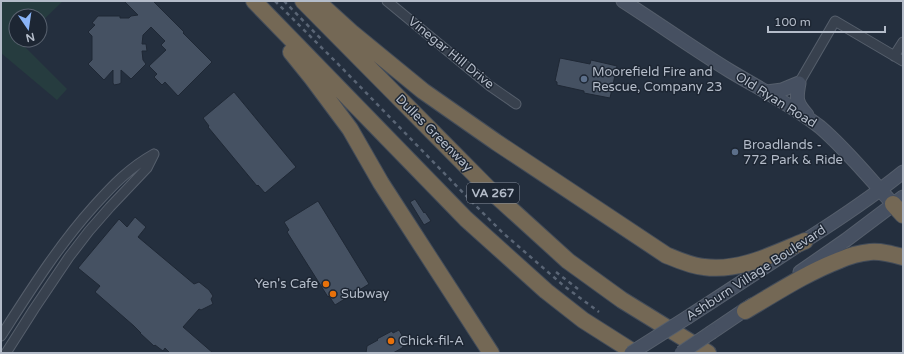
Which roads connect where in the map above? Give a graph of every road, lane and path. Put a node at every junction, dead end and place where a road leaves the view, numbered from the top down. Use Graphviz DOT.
graph roads {
  1 [pos="250,1"];
  2 [pos="254,1"];
  3 [pos="304,1"];
  4 [pos="317,1"];
  5 [pos="387,1"];
  6 [pos="623,1"];
  7 [pos="903,42"];
  8 [pos="894,56"];
  9 [pos="903,61"];
  10 [pos="799,83"];
  11 [pos="767,92"];
  12 [pos="516,104"];
  13 [pos="811,120"];
  14 [pos="903,172"];
  15 [pos="880,190"];
  16 [pos="900,205"];
  17 [pos="805,241"];
  18 [pos="903,257"];
  19 [pos="744,311"];
  20 [pos="692,319"];
  21 [pos="1,336"];
  22 [pos="6,353"];
  23 [pos="491,353"];
  24 [pos="631,353"];
  25 [pos="635,353"];
  26 [pos="647,353"];
  27 [pos="681,353"];
  28 [pos="708,353"];
  1 -- 23 [label="highway"];
  2 -- 25 [label="highway, VA 267"];
  3 -- 28 [label="highway, Dulles Greenway / VA 267"];
  4 -- 17 [label="highway"];
  5 -- 12 [label="street, Vinegar Hill Drive"];
  6 -- 11 [label="main road, Old Ryan Road"];
  7 -- 8 [label="street"];
  8 -- 9 [label="street"];
  8 -- 10 [label="street"];
  10 -- 11 [label="main road"];
  10 -- 13 [label="main road"];
  11 -- 13 [label="main road, Old Ryan Road"];
  13 -- 15 [label="main road, Old Ryan Road"];
  14 -- 15 [label="main road, Ashburn Village Boulevard"];
  15 -- 16 [label="main road, Old Ryan Road"];
  15 -- 17 [label="main road, Ashburn Village Boulevard"];
  16 -- 19 [label="main road, Ashburn Village Boulevard"];
  17 -- 20 [label="main road, Ashburn Village Boulevard"];
  18 -- 19 [label="highway"];
  19 -- 27 [label="main road, Ashburn Village Boulevard, bridge"];
  20 -- 24 [label="main road, Ashburn Village Boulevard, bridge"];
  20 -- 26 [label="main road"];
  21 -- 22 [label="street"];
}
